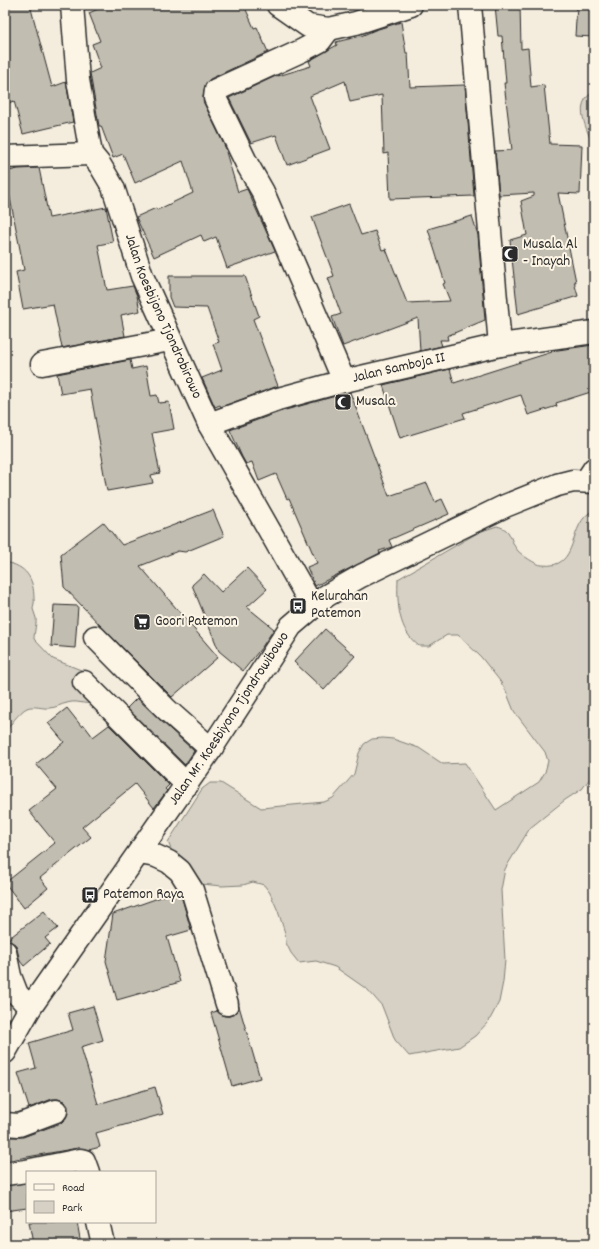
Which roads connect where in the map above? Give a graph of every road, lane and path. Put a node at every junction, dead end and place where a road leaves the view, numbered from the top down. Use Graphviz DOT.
graph roads {
  1 [pos="72,5"];
  2 [pos="278,5"];
  3 [pos="411,5"];
  4 [pos="470,5"];
  5 [pos="329,29"];
  6 [pos="91,154"];
  7 [pos="5,157"];
  8 [pos="594,332"];
  9 [pos="170,340"];
  10 [pos="500,345"];
  11 [pos="42,364"];
  12 [pos="344,381"];
  13 [pos="209,424"];
  14 [pos="591,477"];
  15 [pos="312,608"];
  16 [pos="95,637"];
  17 [pos="84,682"];
  18 [pos="211,750"];
  19 [pos="187,785"];
  20 [pos="139,853"];
  21 [pos="5,952"];
  22 [pos="227,1004"];
  23 [pos="5,1005"];
  24 [pos="28,1010"];
  25 [pos="5,1052"];
  26 [pos="56,1112"];
  27 [pos="5,1124"];
  28 [pos="26,1171"];
  29 [pos="26,1171"];
  30 [pos="88,1171"];
  31 [pos="5,1174"];
  32 [pos="98,1223"];
  33 [pos="103,1244"];
  1 -- 6 [label="street, Jalan Koesbijono Tjondrobirowo"];
  2 -- 5 [label="street"];
  3 -- 5 [label="street"];
  4 -- 10 [label="street"];
  5 -- 12 [label="street"];
  6 -- 7 [label="street"];
  6 -- 9 [label="street, Jalan Koesbijono Tjondrobirowo"];
  8 -- 10 [label="street, Jalan Samboja II"];
  9 -- 11 [label="street"];
  9 -- 13 [label="street, Jalan Koesbijono Tjondrobirowo"];
  10 -- 12 [label="street, Jalan Samboja II"];
  12 -- 13 [label="street, Jalan Samboja II"];
  13 -- 15 [label="street, Jalan Koesbijono Tjondrobirowo"];
  14 -- 15 [label="street, Jalan Mr. Koesbiyono Tjondrowibowo"];
  15 -- 18 [label="street, Jalan Mr. Koesbiyono Tjondrowibowo"];
  16 -- 18 [label="street"];
  17 -- 19 [label="street"];
  18 -- 19 [label="street, Jalan Mr. Koesbiyono Tjondrowibowo"];
  19 -- 20 [label="street, Jalan Mr. Koesbiyono Tjondrowibowo"];
  20 -- 22 [label="street"];
  20 -- 24 [label="street, Jalan Mr. Koesbiyono Tjondrowibowo"];
  21 -- 24 [label="street"];
  23 -- 24 [label="street"];
  24 -- 25 [label="street, Jalan Mr. Koesbiyono Tjondrowibowo"];
  26 -- 27 [label="street"];
  28 -- 31 [label="street"];
  29 -- 30 [label="street"];
  32 -- 33 [label="street"];
}
